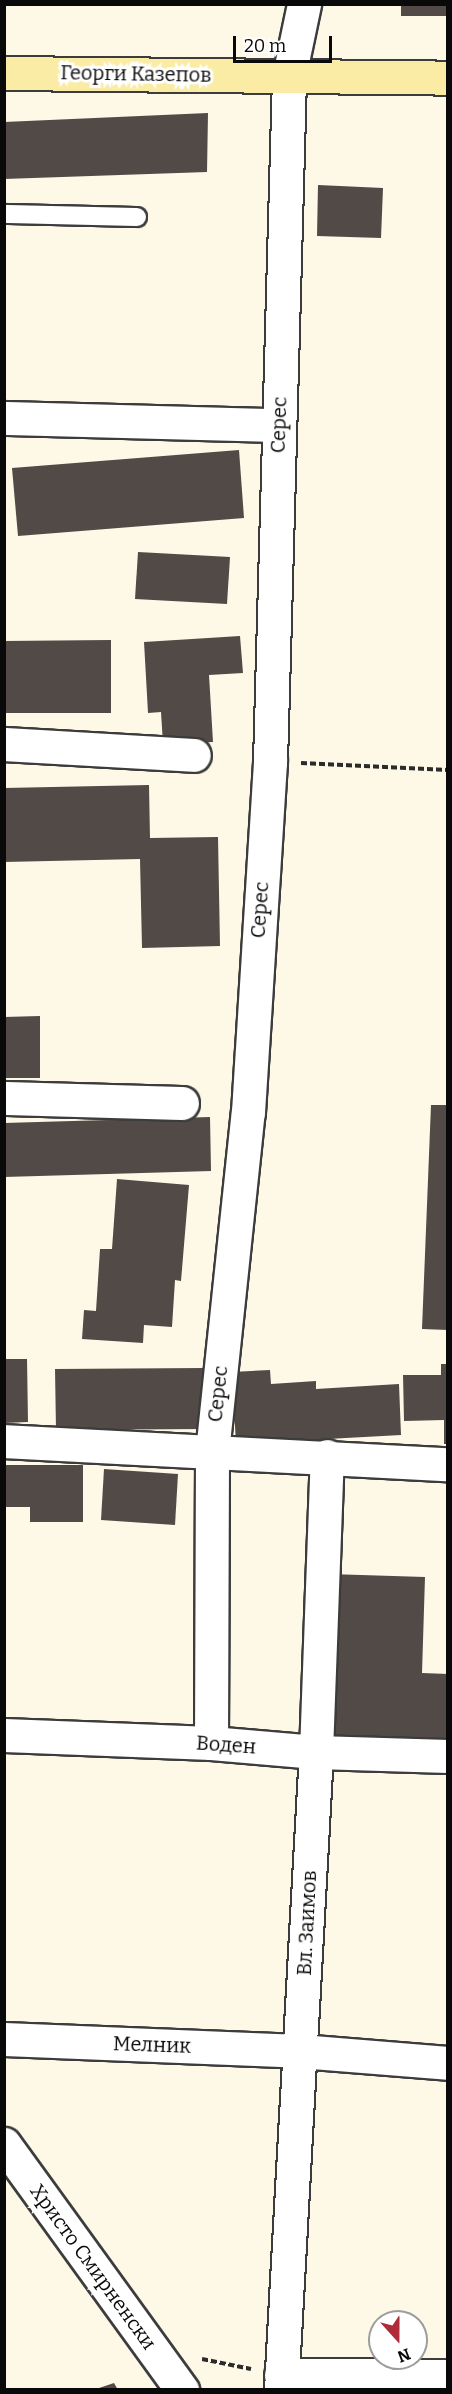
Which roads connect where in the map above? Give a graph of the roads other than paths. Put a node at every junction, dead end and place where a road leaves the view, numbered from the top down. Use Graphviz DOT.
graph roads {
  1 [pos="304,4"];
  2 [pos="4,73"];
  3 [pos="289,76"];
  4 [pos="447,78"];
  5 [pos="4,214"];
  6 [pos="137,217"];
  7 [pos="4,418"];
  8 [pos="279,425"];
  9 [pos="4,744"];
  10 [pos="194,755"];
  11 [pos="4,1098"];
  12 [pos="182,1103"];
  13 [pos="4,1441"];
  14 [pos="212,1452"];
  15 [pos="327,1456"];
  16 [pos="447,1464"];
  17 [pos="4,1735"];
  18 [pos="211,1743"];
  19 [pos="316,1752"];
  20 [pos="447,1756"];
  21 [pos="4,2039"];
  22 [pos="300,2051"];
  23 [pos="447,2063"];
  24 [pos="4,2144"];
  25 [pos="447,2376"];
  26 [pos="281,2382"];
  27 [pos="182,2390"];
  1 -- 3 [label="street, Серес"];
  2 -- 3 [label="street, Георги Казепов"];
  3 -- 4 [label="street, Георги Казепов"];
  3 -- 8 [label="street, Серес"];
  5 -- 6 [label="lane"];
  7 -- 8 [label="street"];
  8 -- 14 [label="street, Серес"];
  9 -- 10 [label="street"];
  11 -- 12 [label="street"];
  13 -- 14 [label="street"];
  14 -- 15 [label="street"];
  14 -- 18 [label="street, Серес"];
  15 -- 16 [label="street"];
  15 -- 19 [label="street, Вл. Заимов"];
  17 -- 18 [label="street, Воден"];
  18 -- 19 [label="street, Воден"];
  19 -- 20 [label="street, Воден"];
  19 -- 22 [label="street, Вл. Заимов"];
  21 -- 22 [label="street, Мелник"];
  22 -- 23 [label="street, Мелник"];
  22 -- 26 [label="street, Вл. Заимов"];
  24 -- 27 [label="street, Христо Смирненски"];
  25 -- 26 [label="street"];
}
